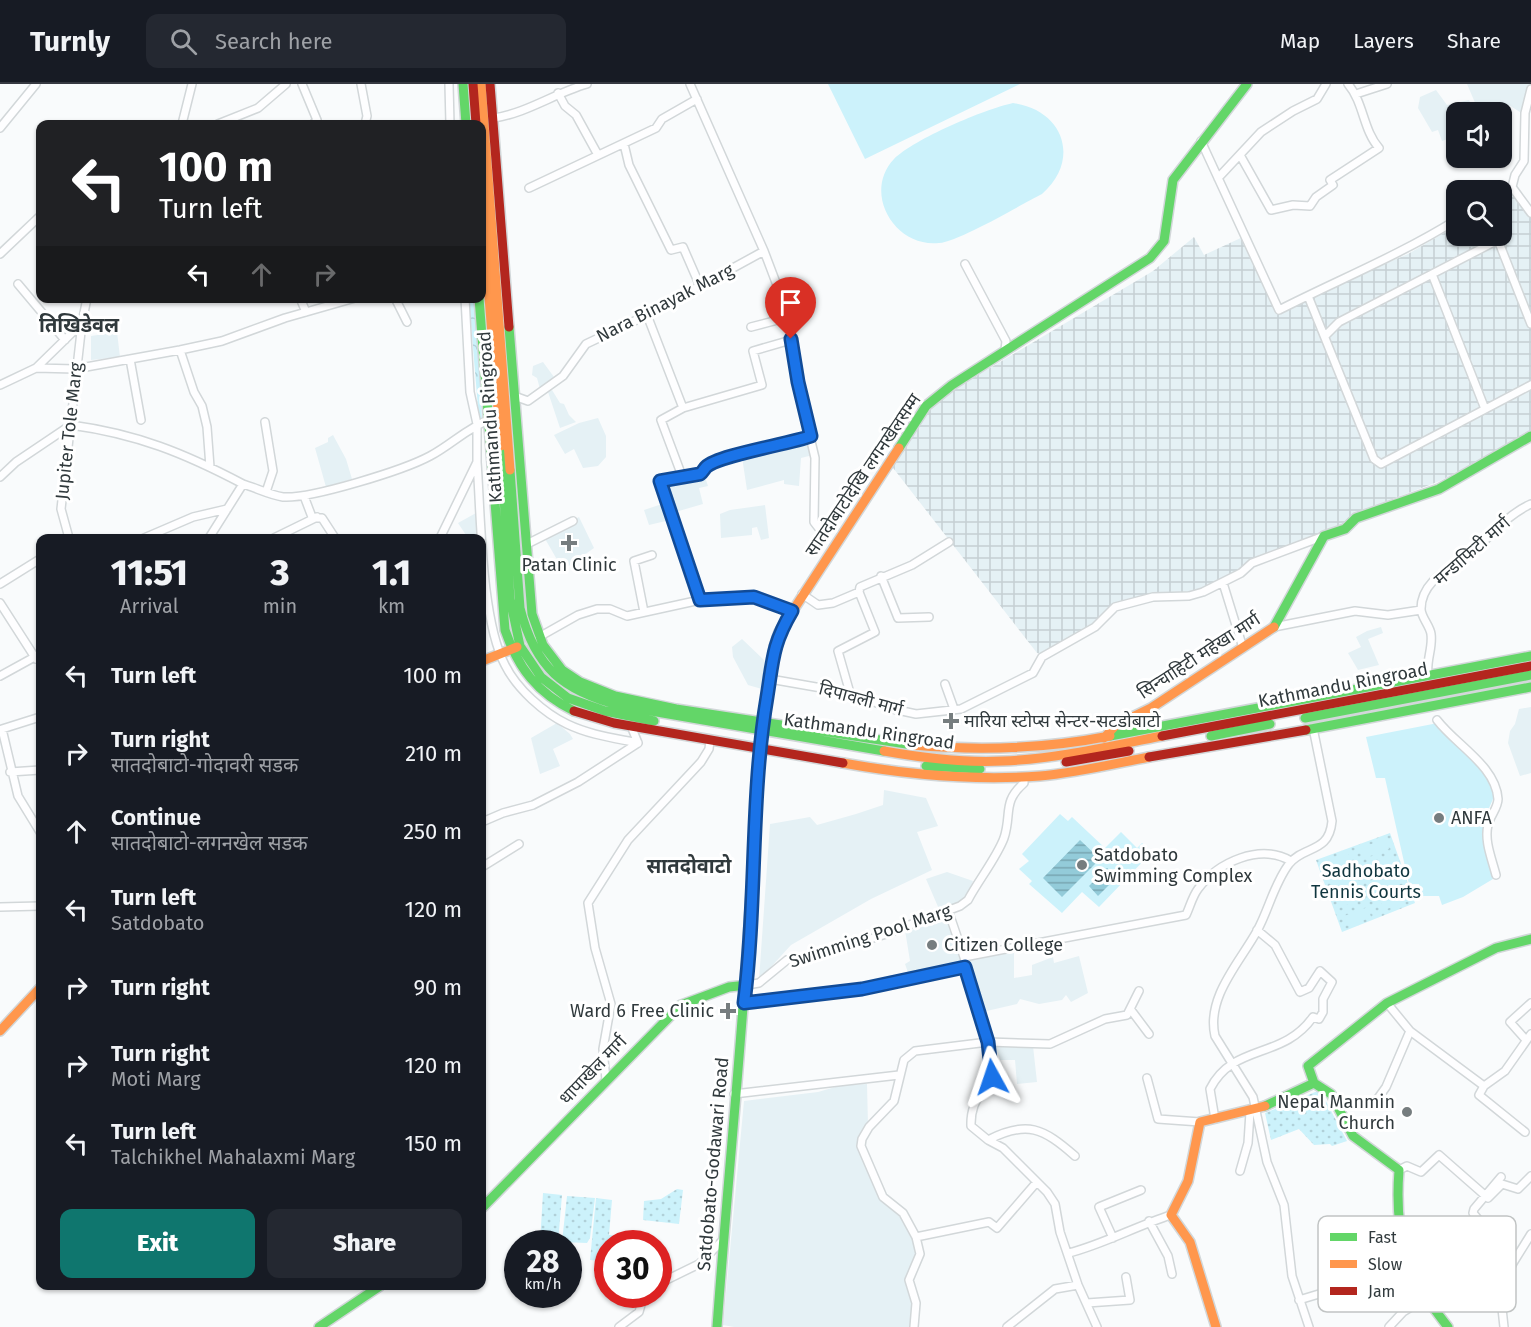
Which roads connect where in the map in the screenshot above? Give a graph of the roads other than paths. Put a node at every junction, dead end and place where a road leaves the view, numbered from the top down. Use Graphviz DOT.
graph roads {
  1 [pos="36,84"];
  2 [pos="192,84"];
  3 [pos="286,84"];
  4 [pos="302,84"];
  5 [pos="361,84"];
  6 [pos="449,84"];
  7 [pos="463,84"];
  8 [pos="473,84"];
  9 [pos="481,84"];
  10 [pos="490,84"];
  11 [pos="587,84"];
  12 [pos="690,84"];
  13 [pos="1247,84"];
  14 [pos="1326,84"];
  15 [pos="1348,84"];
  16 [pos="1387,84"];
  17 [pos="1531,89"];
  18 [pos="558,93"];
  19 [pos="1356,94"];
  20 [pos="697,99"];
  21 [pos="494,118"];
  22 [pos="183,120"];
  23 [pos="228,120"];
  24 [pos="317,120"];
  25 [pos="366,120"];
  26 [pos="450,120"];
  27 [pos="466,120"];
  28 [pos="476,120"];
  29 [pos="484,120"];
  30 [pos="0,128"];
  31 [pos="1201,141"];
  32 [pos="624,144"];
  33 [pos="486,147"];
  34 [pos="598,155"];
  35 [pos="1240,155"];
  36 [pos="1527,161"];
  37 [pos="1218,178"];
  38 [pos="1512,187"];
  39 [pos="529,188"];
  40 [pos="1531,213"];
  41 [pos="36,220"];
  42 [pos="1446,226"];
  43 [pos="764,250"];
  44 [pos="0,254"];
  45 [pos="486,259"];
  46 [pos="965,264"];
  47 [pos="1432,274"];
  48 [pos="18,284"];
  49 [pos="700,286"];
  50 [pos="1308,296"];
  51 [pos="86,303"];
  52 [pos="302,303"];
  53 [pos="338,303"];
  54 [pos="398,303"];
  55 [pos="465,303"];
  56 [pos="479,303"];
  57 [pos="306,312"];
  58 [pos="646,315"];
  59 [pos="789,317"];
  60 [pos="407,322"];
  61 [pos="82,323"];
  62 [pos="1531,324"];
  63 [pos="751,327"];
  64 [pos="1326,335"];
  65 [pos="791,339"];
  66 [pos="65,340"];
  67 [pos="180,350"];
  68 [pos="1005,350"];
  69 [pos="130,358"];
  70 [pos="36,368"];
  71 [pos="75,369"];
  72 [pos="0,385"];
  73 [pos="1531,385"];
  74 [pos="517,397"];
  75 [pos="682,408"];
  76 [pos="1485,409"];
  77 [pos="141,420"];
  78 [pos="489,420"];
  79 [pos="265,422"];
  80 [pos="71,424"];
  81 [pos="477,424"];
  82 [pos="811,436"];
  83 [pos="1531,436"];
  84 [pos="477,462"];
  85 [pos="210,467"];
  86 [pos="682,476"];
  87 [pos="0,477"];
  88 [pos="243,484"];
  89 [pos="266,492"];
  90 [pos="304,496"];
  91 [pos="1531,504"];
  92 [pos="227,509"];
  93 [pos="317,517"];
  94 [pos="573,521"];
  95 [pos="68,534"];
  96 [pos="153,534"];
  97 [pos="211,534"];
  98 [pos="282,534"];
  99 [pos="332,534"];
  100 [pos="442,534"];
  101 [pos="483,534"];
  102 [pos="824,535"];
  103 [pos="1324,536"];
  104 [pos="949,542"];
  105 [pos="527,544"];
  106 [pos="652,555"];
  107 [pos="36,562"];
  108 [pos="486,573"];
  109 [pos="881,576"];
  110 [pos="1223,583"];
  111 [pos="0,584"];
  112 [pos="859,592"];
  113 [pos="802,594"];
  114 [pos="700,600"];
  115 [pos="1,608"];
  116 [pos="1421,610"];
  117 [pos="792,611"];
  118 [pos="644,612"];
  119 [pos="929,617"];
  120 [pos="1274,627"];
  121 [pos="539,637"];
  122 [pos="529,641"];
  123 [pos="515,648"];
  124 [pos="1244,648"];
  125 [pos="36,653"];
  126 [pos="500,654"];
  127 [pos="1531,656"];
  128 [pos="36,657"];
  129 [pos="486,659"];
  130 [pos="1531,666"];
  131 [pos="1428,675"];
  132 [pos="1531,675"];
  133 [pos="0,676"];
  134 [pos="770,680"];
  135 [pos="945,684"];
  136 [pos="1531,687"];
  137 [pos="850,693"];
  138 [pos="954,709"];
  139 [pos="36,718"];
  140 [pos="1437,720"];
  141 [pos="632,726"];
  142 [pos="1,727"];
  143 [pos="1313,728"];
  144 [pos="762,735"];
  145 [pos="1104,738"];
  146 [pos="710,740"];
  147 [pos="638,743"];
  148 [pos="36,770"];
  149 [pos="10,772"];
  150 [pos="1024,778"];
  151 [pos="486,820"];
  152 [pos="36,825"];
  153 [pos="519,844"];
  154 [pos="1291,861"];
  155 [pos="486,865"];
  156 [pos="1496,875"];
  157 [pos="0,906"];
  158 [pos="36,906"];
  159 [pos="948,910"];
  160 [pos="1257,930"];
  161 [pos="1531,939"];
  162 [pos="964,957"];
  163 [pos="965,967"];
  164 [pos="747,985"];
  165 [pos="1139,990"];
  166 [pos="36,991"];
  167 [pos="744,1003"];
  168 [pos="1531,1003"];
  169 [pos="1387,1004"];
  170 [pos="1131,1010"];
  171 [pos="0,1031"];
  172 [pos="1410,1031"];
  173 [pos="1149,1034"];
  174 [pos="1529,1037"];
  175 [pos="988,1042"];
  176 [pos="1231,1062"];
  177 [pos="898,1075"];
  178 [pos="1147,1078"];
  179 [pos="606,1080"];
  180 [pos="1314,1083"];
  181 [pos="1484,1086"];
  182 [pos="734,1094"];
  183 [pos="1376,1101"];
  184 [pos="1253,1111"];
  185 [pos="1215,1119"];
  186 [pos="1200,1122"];
  187 [pos="1525,1131"];
  188 [pos="988,1140"];
  189 [pos="1075,1156"];
  190 [pos="1399,1170"];
  191 [pos="1240,1171"];
  192 [pos="1531,1176"];
  193 [pos="1502,1177"];
  194 [pos="1036,1183"];
  195 [pos="1141,1190"];
  196 [pos="1485,1196"];
  197 [pos="486,1204"];
  198 [pos="1171,1215"];
  199 [pos="1399,1216"];
  200 [pos="1475,1216"];
  201 [pos="1149,1221"];
  202 [pos="1531,1234"];
  203 [pos="916,1237"];
  204 [pos="1113,1238"];
  205 [pos="723,1240"];
  206 [pos="1069,1253"];
  207 [pos="1516,1258"];
  208 [pos="1172,1274"];
  209 [pos="672,1277"];
  210 [pos="1126,1277"];
  211 [pos="1078,1285"];
  212 [pos="374,1290"];
  213 [pos="1318,1294"];
  214 [pos="1299,1300"];
  215 [pos="1087,1303"];
  216 [pos="640,1308"];
  217 [pos="1403,1312"];
  218 [pos="1437,1312"];
  219 [pos="1502,1312"];
  220 [pos="319,1327"];
  221 [pos="619,1327"];
  222 [pos="717,1327"];
  223 [pos="914,1327"];
  224 [pos="1007,1327"];
  225 [pos="1097,1327"];
  226 [pos="1216,1327"];
  227 [pos="1309,1327"];
  228 [pos="1389,1327"];
  229 [pos="1448,1327"];
  230 [pos="1504,1327"];
  1 -- 30 [label="street"];
  2 -- 22 [label="street"];
  3 -- 23 [label="street"];
  4 -- 24 [label="street"];
  5 -- 25 [label="street"];
  6 -- 26 [label="street"];
  7 -- 27 [label="main road"];
  8 -- 28 [label="main road"];
  9 -- 29 [label="main road, Kathmandu Ringroad"];
  10 -- 21 [label="main road"];
  11 -- 18 [label="street"];
  12 -- 20 [label="street"];
  13 -- 31 [label="main road"];
  14 -- 35 [label="street"];
  15 -- 19 [label="street"];
  16 -- 19 [label="street"];
  17 -- 36 [label="street"];
  18 -- 21 [label="street"];
  18 -- 34 [label="street"];
  19 -- 35 [label="street"];
  20 -- 32 [label="street"];
  20 -- 43 [label="street"];
  21 -- 74 [label="main road"];
  31 -- 37 [label="street"];
  31 -- 68 [label="main road, सातदोबाटोदेखि लगनखेलसम्म"];
  32 -- 34 [label="street"];
  32 -- 49 [label="street"];
  33 -- 122 [label="main road, Kathmandu Ringroad"];
  34 -- 39 [label="street"];
  35 -- 37 [label="street"];
  36 -- 38 [label="street"];
  37 -- 50 [label="street"];
  38 -- 40 [label="street"];
  41 -- 44 [label="street"];
  42 -- 50 [label="street"];
  43 -- 49 [label="street, Nara Binayak Marg"];
  43 -- 59 [label="street"];
  45 -- 123 [label="main road, Kathmandu Ringroad"];
  46 -- 68 [label="street"];
  47 -- 62 [label="street"];
  47 -- 64 [label="street"];
  47 -- 76 [label="street"];
  48 -- 66 [label="street"];
  49 -- 58 [label="street, Nara Binayak Marg"];
  50 -- 64 [label="street"];
  51 -- 61 [label="street, Jupiter Tole Marg"];
  52 -- 57 [label="street"];
  53 -- 57 [label="street"];
  54 -- 60 [label="street"];
  55 -- 81 [label="street"];
  56 -- 78 [label="main road"];
  57 -- 67 [label="street"];
  58 -- 74 [label="street, Nara Binayak Marg"];
  58 -- 75 [label="street"];
  59 -- 63 [label="street"];
  59 -- 65 [label="street"];
  61 -- 66 [label="street"];
  61 -- 71 [label="street, Jupiter Tole Marg"];
  64 -- 76 [label="street"];
  65 -- 75 [label="street"];
  65 -- 82 [label="street"];
  66 -- 70 [label="street"];
  67 -- 69 [label="street"];
  67 -- 85 [label="street"];
  68 -- 113 [label="main road, सातदोबाटोदेखि लगनखेलसम्म"];
  69 -- 71 [label="street"];
  69 -- 77 [label="street"];
  70 -- 71 [label="street"];
  70 -- 72 [label="street"];
  71 -- 80 [label="street, Jupiter Tole Marg"];
  73 -- 76 [label="street"];
  74 -- 105 [label="main road"];
  75 -- 86 [label="street"];
  78 -- 81 [label="street"];
  78 -- 123 [label="main road"];
  79 -- 89 [label="street"];
  80 -- 85 [label="street"];
  80 -- 87 [label="street"];
  80 -- 95 [label="street, Jupiter Tole Marg"];
  81 -- 84 [label="street"];
  81 -- 90 [label="street"];
  82 -- 86 [label="street"];
  82 -- 102 [label="street"];
  83 -- 103 [label="main road"];
  84 -- 100 [label="street"];
  84 -- 101 [label="street"];
  85 -- 88 [label="street"];
  86 -- 114 [label="street"];
  88 -- 89 [label="street"];
  88 -- 92 [label="street"];
  89 -- 90 [label="street"];
  90 -- 93 [label="street"];
  91 -- 116 [label="street, मन्डाफिटी मार्ग"];
  92 -- 96 [label="street"];
  92 -- 97 [label="street"];
  93 -- 98 [label="street"];
  93 -- 99 [label="street"];
  94 -- 105 [label="street"];
  103 -- 110 [label="street, दिपावली मार्ग"];
  103 -- 120 [label="main road, सिन्चाहिटी महेखा मार्ग"];
  104 -- 109 [label="street"];
  105 -- 121 [label="main road"];
  106 -- 118 [label="street"];
  107 -- 111 [label="street"];
  108 -- 126 [label="street"];
  109 -- 112 [label="street"];
  109 -- 119 [label="street"];
  110 -- 124 [label="street"];
  110 -- 138 [label="street, दिपावली मार्ग"];
  112 -- 113 [label="street"];
  112 -- 137 [label="street"];
  113 -- 117 [label="main road, सातदोबाटोदेखि लगनखेलसम्म"];
  114 -- 117 [label="street"];
  114 -- 118 [label="street"];
  115 -- 125 [label="street"];
  116 -- 120 [label="street"];
  116 -- 131 [label="street"];
  117 -- 134 [label="main road, सातदोबाटोदेखि लगनखेलसम्म"];
  118 -- 121 [label="street"];
  120 -- 124 [label="main road, सिन्चाहिटी महेखा मार्ग"];
  121 -- 122 [label="main road"];
  121 -- 144 [label="main road"];
  122 -- 123 [label="main road"];
  122 -- 144 [label="main road, Kathmandu Ringroad"];
  123 -- 126 [label="main road"];
  123 -- 141 [label="main road"];
  123 -- 144 [label="main road, Kathmandu Ringroad"];
  124 -- 145 [label="main road, सिन्चाहिटी महेखा मार्ग"];
  126 -- 129 [label="main road"];
  126 -- 147 [label="street"];
  127 -- 131 [label="main road"];
  128 -- 133 [label="street"];
  130 -- 144 [label="main road, Kathmandu Ringroad"];
  131 -- 145 [label="main road"];
  132 -- 144 [label="main road, Kathmandu Ringroad"];
  134 -- 137 [label="street, दिपावली मार्ग"];
  134 -- 144 [label="main road, सातदोबाटोदेखि लगनखेलसम्म"];
  135 -- 138 [label="street"];
  136 -- 143 [label="main road"];
  137 -- 138 [label="street, दिपावली मार्ग"];
  139 -- 142 [label="street"];
  140 -- 156 [label="street"];
  141 -- 146 [label="main road"];
  141 -- 147 [label="street"];
  142 -- 149 [label="street"];
  143 -- 150 [label="main road"];
  143 -- 154 [label="street"];
  144 -- 145 [label="main road"];
  144 -- 146 [label="main road"];
  144 -- 150 [label="main road"];
  144 -- 164 [label="main road, Satdobato-Godawari Road"];
  146 -- 179 [label="street"];
  147 -- 151 [label="street"];
  148 -- 149 [label="street"];
  149 -- 152 [label="street"];
  150 -- 159 [label="street, Swimming Pool Marg"];
  153 -- 155 [label="street"];
  154 -- 160 [label="street"];
  154 -- 162 [label="street"];
  157 -- 158 [label="street"];
  159 -- 162 [label="street"];
  159 -- 164 [label="street, Swimming Pool Marg"];
  160 -- 176 [label="street"];
  160 -- 176 [label="street"];
  161 -- 169 [label="main road"];
  162 -- 163 [label="street"];
  163 -- 167 [label="street"];
  163 -- 175 [label="street"];
  164 -- 167 [label="main road, Satdobato-Godawari Road"];
  164 -- 179 [label="main road, धापाखेल मार्ग"];
  165 -- 170 [label="street"];
  166 -- 171 [label="main road"];
  167 -- 182 [label="main road, Satdobato-Godawari Road"];
  168 -- 174 [label="street"];
  169 -- 172 [label="street"];
  169 -- 180 [label="main road"];
  170 -- 173 [label="street"];
  170 -- 175 [label="street"];
  172 -- 181 [label="street"];
  172 -- 183 [label="street"];
  174 -- 181 [label="street"];
  175 -- 177 [label="street"];
  175 -- 188 [label="street"];
  176 -- 184 [label="street"];
  176 -- 185 [label="street"];
  177 -- 182 [label="street"];
  177 -- 203 [label="street"];
  178 -- 186 [label="street"];
  179 -- 197 [label="main road, धापाखेल मार्ग"];
  180 -- 184 [label="main road"];
  180 -- 190 [label="main road"];
  181 -- 187 [label="street"];
  182 -- 205 [label="main road, Satdobato-Godawari Road"];
  184 -- 185 [label="main road"];
  184 -- 191 [label="street"];
  184 -- 214 [label="street"];
  185 -- 186 [label="main road"];
  186 -- 198 [label="main road"];
  188 -- 189 [label="street"];
  188 -- 194 [label="street"];
  190 -- 196 [label="street"];
  190 -- 199 [label="main road"];
  192 -- 196 [label="street"];
  193 -- 196 [label="street"];
  194 -- 203 [label="street"];
  194 -- 206 [label="street"];
  195 -- 204 [label="street"];
  196 -- 200 [label="street"];
  198 -- 201 [label="street"];
  198 -- 226 [label="main road"];
  201 -- 204 [label="street"];
  201 -- 208 [label="street"];
  202 -- 207 [label="street"];
  203 -- 223 [label="street"];
  204 -- 206 [label="street"];
  205 -- 209 [label="street"];
  205 -- 222 [label="main road, Satdobato-Godawari Road"];
  206 -- 211 [label="street"];
  210 -- 215 [label="street"];
  211 -- 215 [label="street"];
  211 -- 224 [label="street"];
  212 -- 220 [label="main road"];
  213 -- 214 [label="street"];
  214 -- 227 [label="street"];
  215 -- 225 [label="street"];
  216 -- 221 [label="street"];
  217 -- 228 [label="street"];
  218 -- 229 [label="main road"];
  219 -- 230 [label="street"];
}
